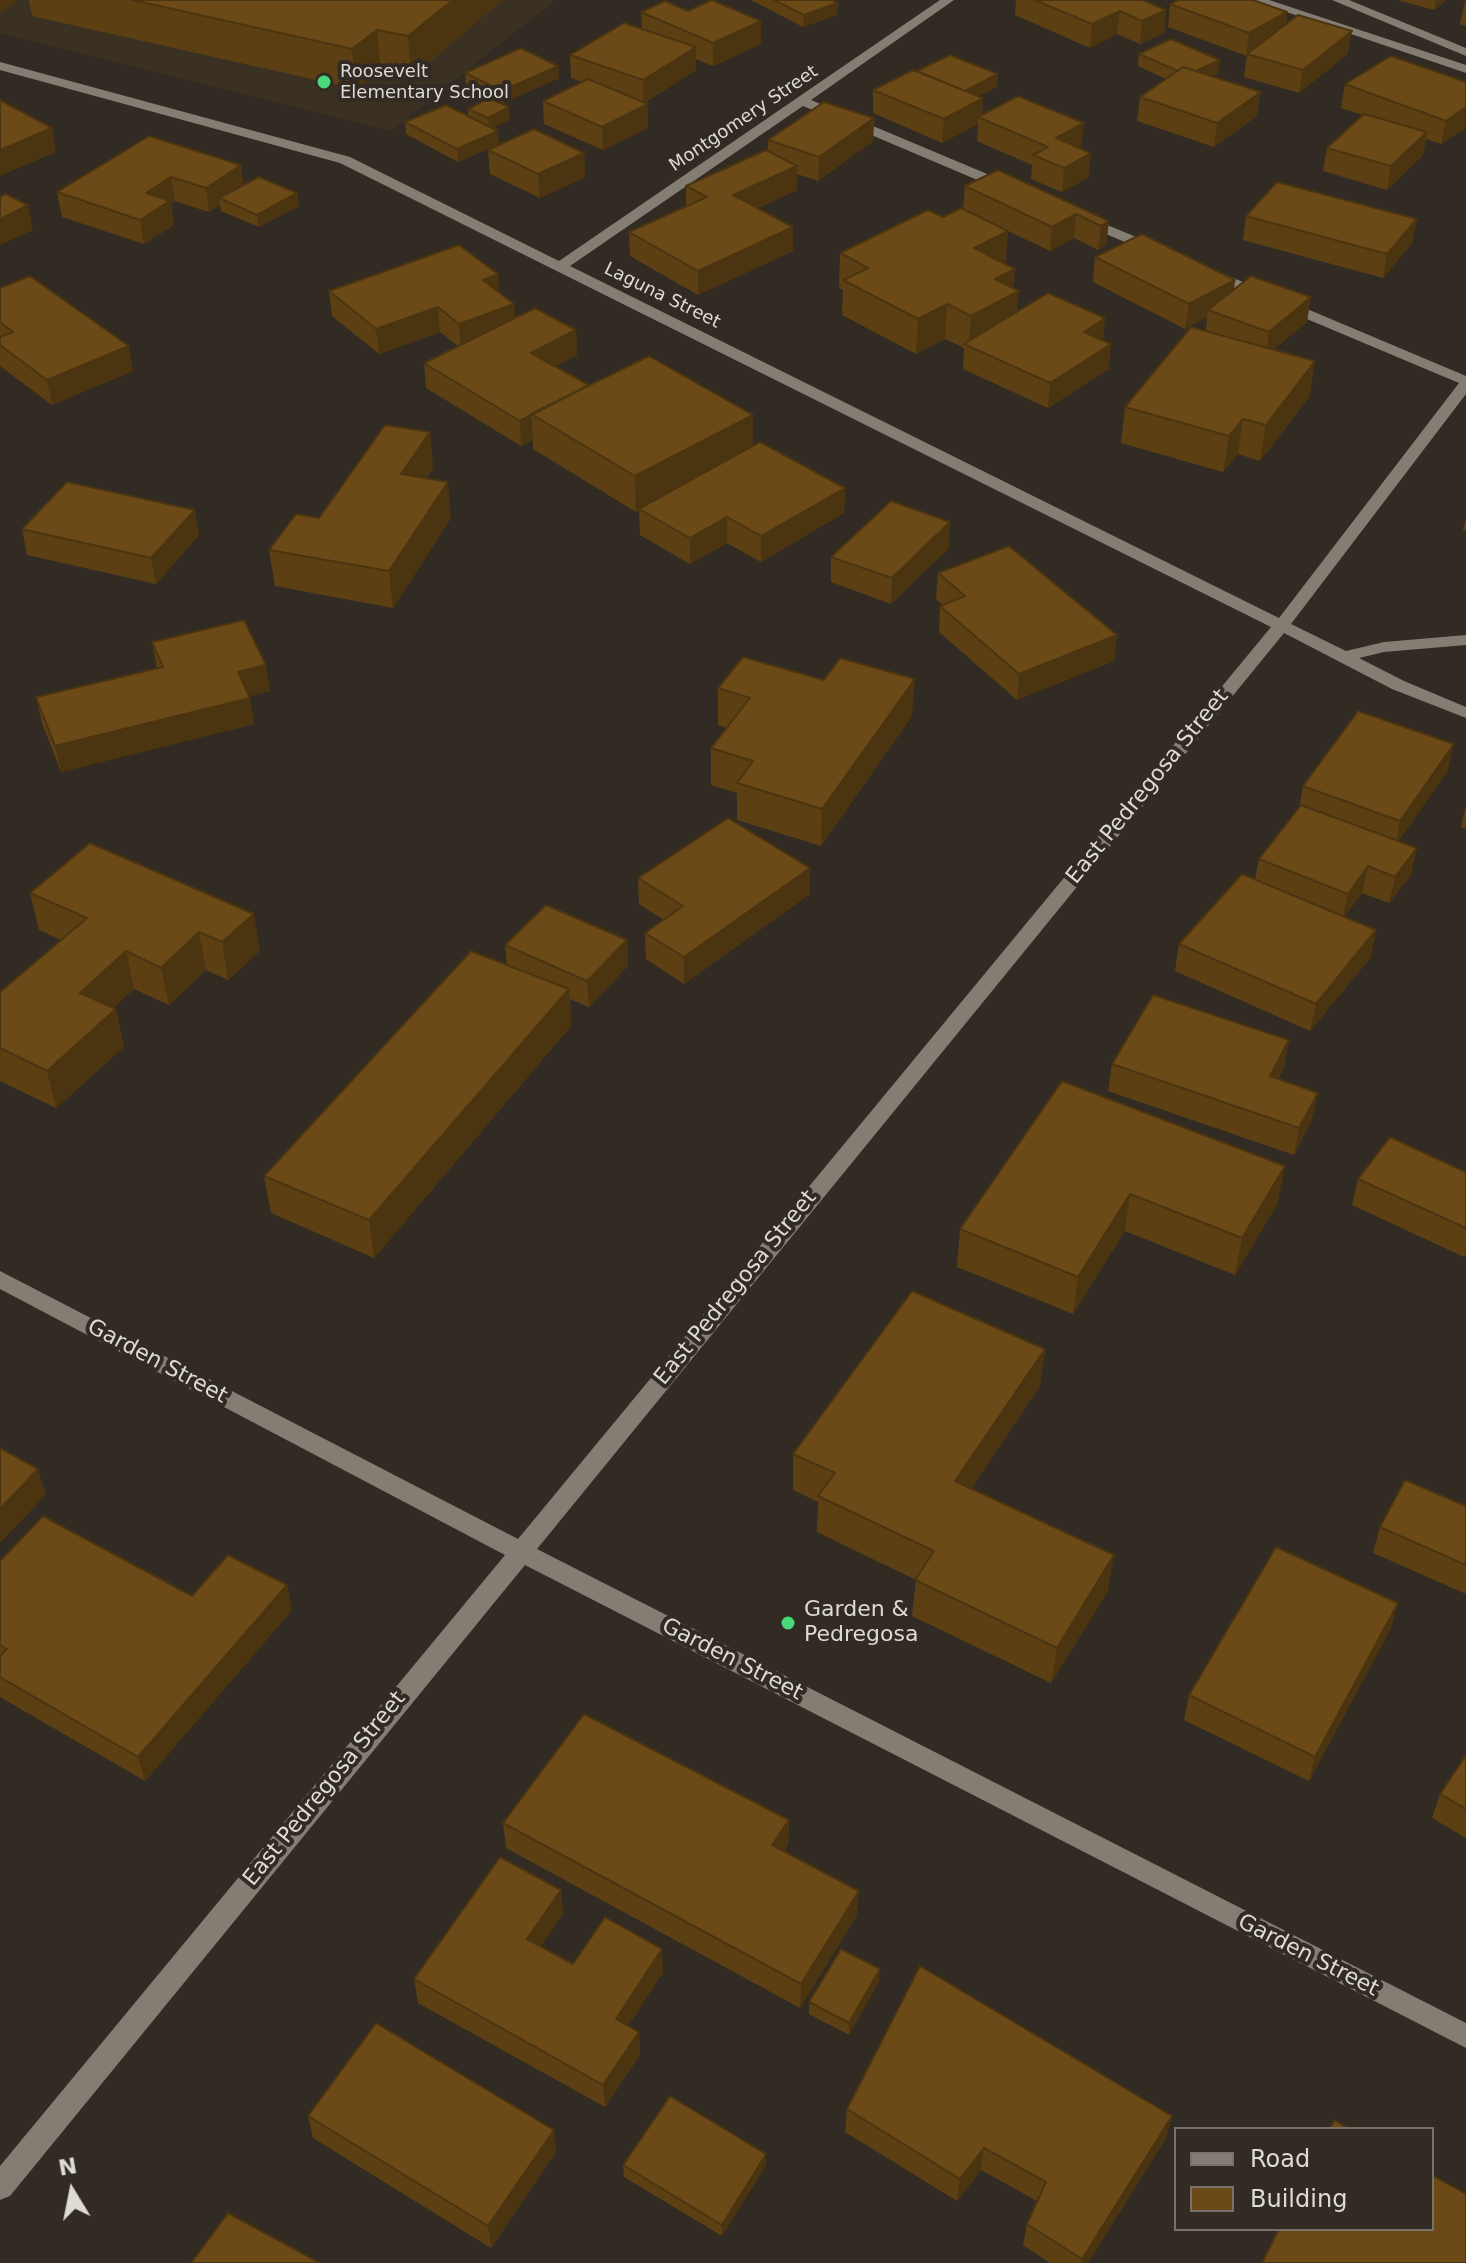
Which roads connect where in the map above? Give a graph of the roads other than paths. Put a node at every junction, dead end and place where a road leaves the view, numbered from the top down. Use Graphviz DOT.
graph roads {
  1 [pos="948,0"];
  2 [pos="1257,0"];
  3 [pos="1338,0"];
  4 [pos="1466,52"];
  5 [pos="0,66"];
  6 [pos="1466,69"];
  7 [pos="803,101"];
  8 [pos="1024,194"];
  9 [pos="1068,213"];
  10 [pos="1172,257"];
  11 [pos="560,267"];
  12 [pos="1201,269"];
  13 [pos="1466,383"];
  14 [pos="1281,626"];
  15 [pos="1466,640"];
  16 [pos="1344,657"];
  17 [pos="1466,713"];
  18 [pos="0,1279"];
  19 [pos="519,1551"];
  20 [pos="1466,2036"];
  21 [pos="0,2187"];
  1 -- 7 [label="street, Montgomery Street"];
  2 -- 6 [label="street"];
  3 -- 4 [label="street"];
  5 -- 11 [label="street, Laguna Street"];
  7 -- 8 [label="street"];
  7 -- 11 [label="street, Montgomery Street"];
  9 -- 10 [label="street"];
  11 -- 14 [label="street, Laguna Street"];
  12 -- 13 [label="street"];
  13 -- 14 [label="street, East Pedregosa Street"];
  14 -- 16 [label="street, Laguna Street"];
  14 -- 19 [label="street, East Pedregosa Street"];
  15 -- 16 [label="street"];
  16 -- 17 [label="street"];
  18 -- 19 [label="street, Garden Street"];
  19 -- 20 [label="street, Garden Street"];
  19 -- 21 [label="street, East Pedregosa Street"];
}
